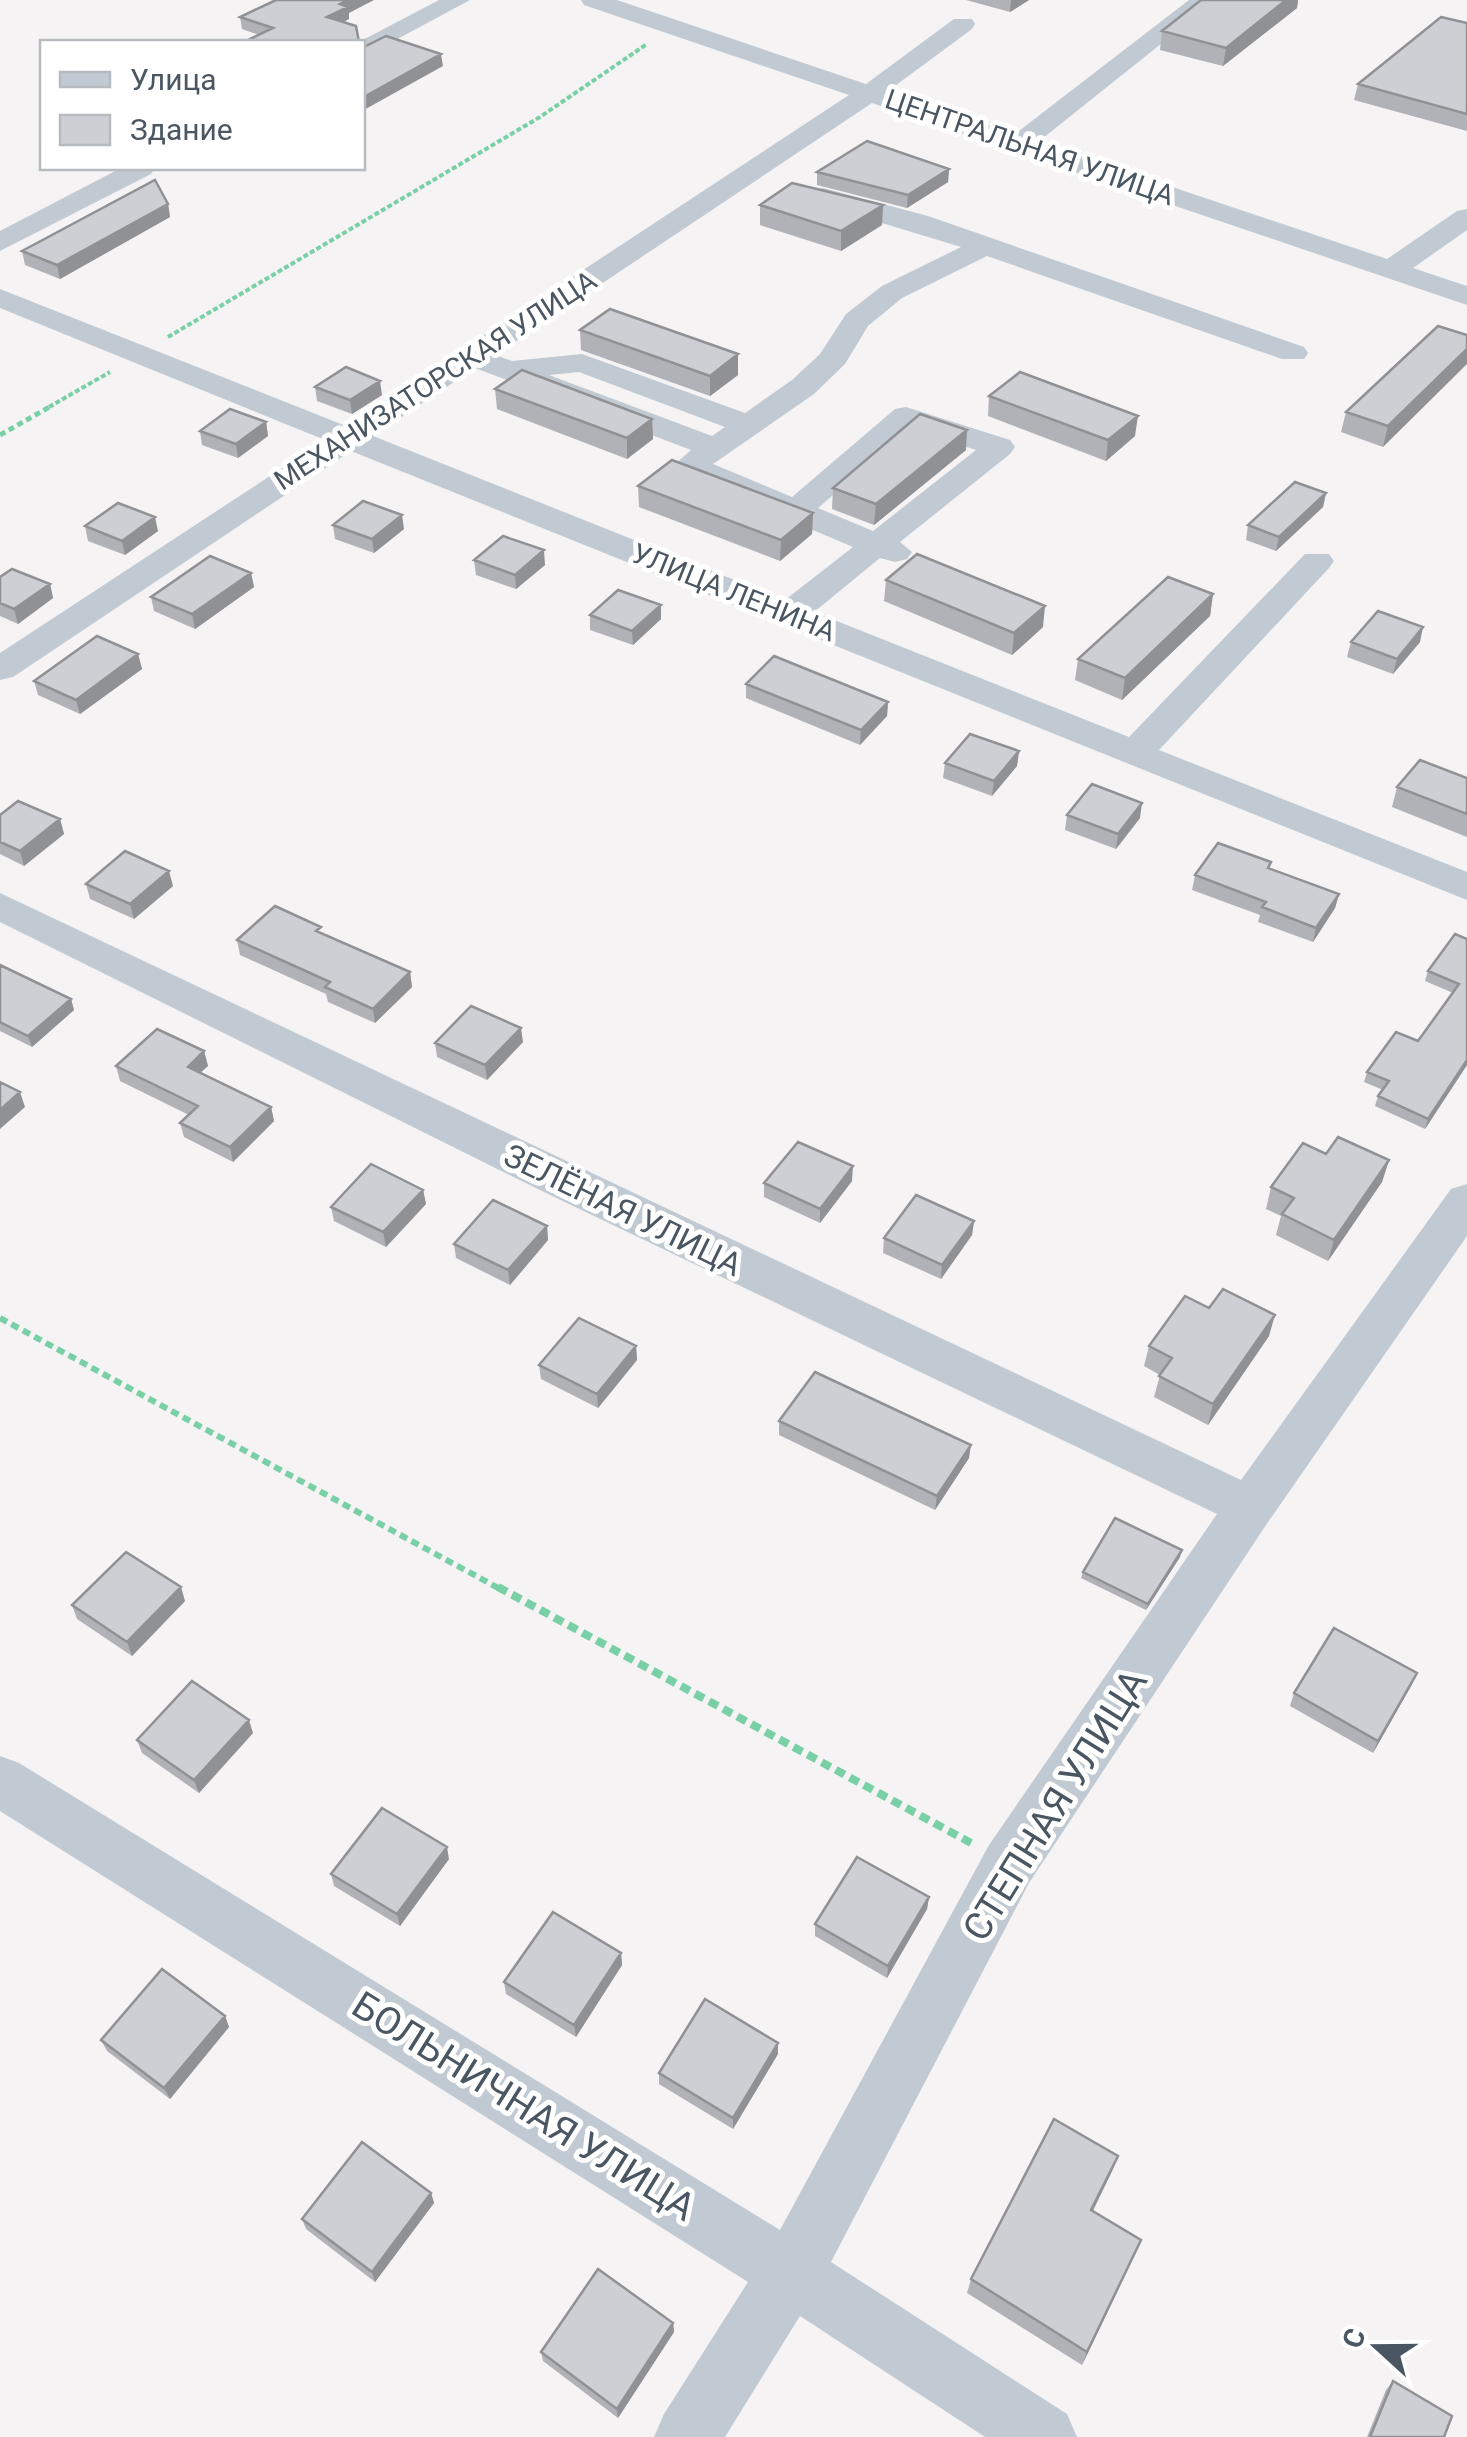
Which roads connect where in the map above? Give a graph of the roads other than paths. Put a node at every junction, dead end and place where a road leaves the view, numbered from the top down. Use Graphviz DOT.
graph roads {
  1 [pos="458,0"];
  2 [pos="593,0"];
  3 [pos="1204,0"];
  4 [pos="963,24"];
  5 [pos="365,49"];
  6 [pos="871,92"];
  7 [pos="1019,144"];
  8 [pos="137,170"];
  9 [pos="737,180"];
  10 [pos="1467,217"];
  11 [pos="0,242"];
  12 [pos="985,246"];
  13 [pos="1390,270"];
  14 [pos="1467,296"];
  15 [pos="0,298"];
  16 [pos="1293,354"];
  17 [pos="472,356"];
  18 [pos="509,370"];
  19 [pos="749,425"];
  20 [pos="350,435"];
  21 [pos="715,448"];
  22 [pos="795,511"];
  23 [pos="878,545"];
  24 [pos="1317,561"];
  25 [pos="928,566"];
  26 [pos="788,615"];
  27 [pos="0,669"];
  28 [pos="1134,754"];
  29 [pos="1467,887"];
  30 [pos="0,906"];
  31 [pos="1467,1200"];
  32 [pos="1250,1506"];
  33 [pos="0,1781"];
  34 [pos="791,2273"];
  35 [pos="687,2437"];
  36 [pos="1044,2437"];
  1 -- 5 [label="street"];
  2 -- 6 [label="street, ЦЕНТРАЛЬНАЯ УЛИЦА"];
  3 -- 7 [label="street"];
  4 -- 6 [label="street, МЕХАНИЗАТОРСКАЯ УЛИЦА"];
  6 -- 7 [label="street, ЦЕНТРАЛЬНАЯ УЛИЦА"];
  6 -- 9 [label="street, МЕХАНИЗАТОРСКАЯ УЛИЦА"];
  7 -- 13 [label="street, ЦЕНТРАЛЬНАЯ УЛИЦА"];
  8 -- 11 [label="street"];
  9 -- 12 [label="street"];
  9 -- 17 [label="street, МЕХАНИЗАТОРСКАЯ УЛИЦА"];
  10 -- 13 [label="street"];
  12 -- 16 [label="street"];
  12 -- 19 [label="street"];
  13 -- 14 [label="street, ЦЕНТРАЛЬНАЯ УЛИЦА"];
  15 -- 20 [label="street, УЛИЦА ЛЕНИНА"];
  17 -- 18 [label="street"];
  17 -- 20 [label="street, МЕХАНИЗАТОРСКАЯ УЛИЦА"];
  18 -- 19 [label="street"];
  18 -- 21 [label="street"];
  19 -- 21 [label="street"];
  20 -- 26 [label="street, УЛИЦА ЛЕНИНА"];
  20 -- 27 [label="street, МЕХАНИЗАТОРСКАЯ УЛИЦА"];
  21 -- 22 [label="street"];
  22 -- 23 [label="street"];
  22 -- 23 [label="street"];
  23 -- 25 [label="street"];
  23 -- 26 [label="street"];
  24 -- 28 [label="street"];
  26 -- 28 [label="street, УЛИЦА ЛЕНИНА"];
  28 -- 29 [label="street, УЛИЦА ЛЕНИНА"];
  30 -- 32 [label="street, ЗЕЛЁНАЯ УЛИЦА"];
  31 -- 32 [label="street, СТЕПНАЯ УЛИЦА"];
  32 -- 34 [label="street, СТЕПНАЯ УЛИЦА"];
  33 -- 34 [label="street, БОЛЬНИЧНАЯ УЛИЦА"];
  34 -- 35 [label="street, СТЕПНАЯ УЛИЦА"];
  34 -- 36 [label="street, БОЛЬНИЧНАЯ УЛИЦА"];
}
